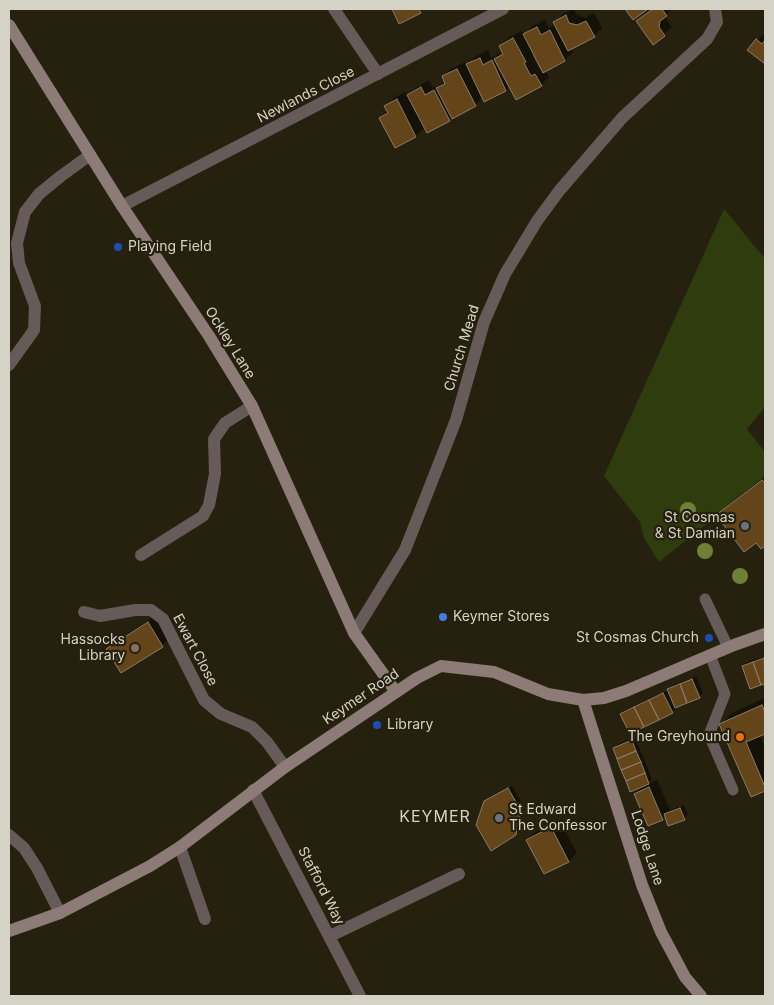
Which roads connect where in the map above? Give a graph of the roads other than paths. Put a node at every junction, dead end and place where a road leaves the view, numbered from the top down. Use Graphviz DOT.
graph roads {
  1 [pos="334,9"];
  2 [pos="503,9"];
  3 [pos="715,9"];
  4 [pos="9,24"];
  5 [pos="378,74"];
  6 [pos="90,155"];
  7 [pos="122,206"];
  8 [pos="9,365"];
  9 [pos="252,406"];
  10 [pos="140,555"];
  11 [pos="705,598"];
  12 [pos="84,612"];
  13 [pos="354,633"];
  14 [pos="765,634"];
  15 [pos="728,647"];
  16 [pos="710,655"];
  17 [pos="396,692"];
  18 [pos="583,700"];
  19 [pos="284,767"];
  20 [pos="253,790"];
  21 [pos="733,790"];
  22 [pos="9,835"];
  23 [pos="180,847"];
  24 [pos="459,874"];
  25 [pos="60,913"];
  26 [pos="205,919"];
  27 [pos="9,931"];
  28 [pos="330,936"];
  29 [pos="360,996"];
  30 [pos="701,996"];
  1 -- 5 [label="street"];
  2 -- 5 [label="street, Newlands Close"];
  3 -- 13 [label="street, Church Mead"];
  4 -- 6 [label="street, Ockley Lane"];
  5 -- 7 [label="street, Newlands Close"];
  6 -- 7 [label="street, Ockley Lane"];
  6 -- 8 [label="street"];
  7 -- 9 [label="street, Ockley Lane"];
  9 -- 10 [label="street"];
  9 -- 13 [label="street, Ockley Lane"];
  11 -- 15 [label="lane"];
  12 -- 19 [label="street, Ewart Close"];
  13 -- 17 [label="street, Ockley Lane"];
  14 -- 15 [label="street, Keymer Road"];
  15 -- 16 [label="street, Keymer Road"];
  16 -- 18 [label="street, Keymer Road"];
  16 -- 21 [label="lane"];
  17 -- 18 [label="street, Keymer Road"];
  17 -- 19 [label="street, Keymer Road"];
  18 -- 30 [label="street, Lodge Lane"];
  19 -- 20 [label="street, Keymer Road"];
  20 -- 23 [label="street, Keymer Road"];
  20 -- 28 [label="street, Stafford Way"];
  22 -- 25 [label="street"];
  23 -- 25 [label="street, Keymer Road"];
  23 -- 26 [label="street"];
  24 -- 28 [label="street"];
  25 -- 27 [label="street, Keymer Road"];
  28 -- 29 [label="street, Stafford Way"];
}
